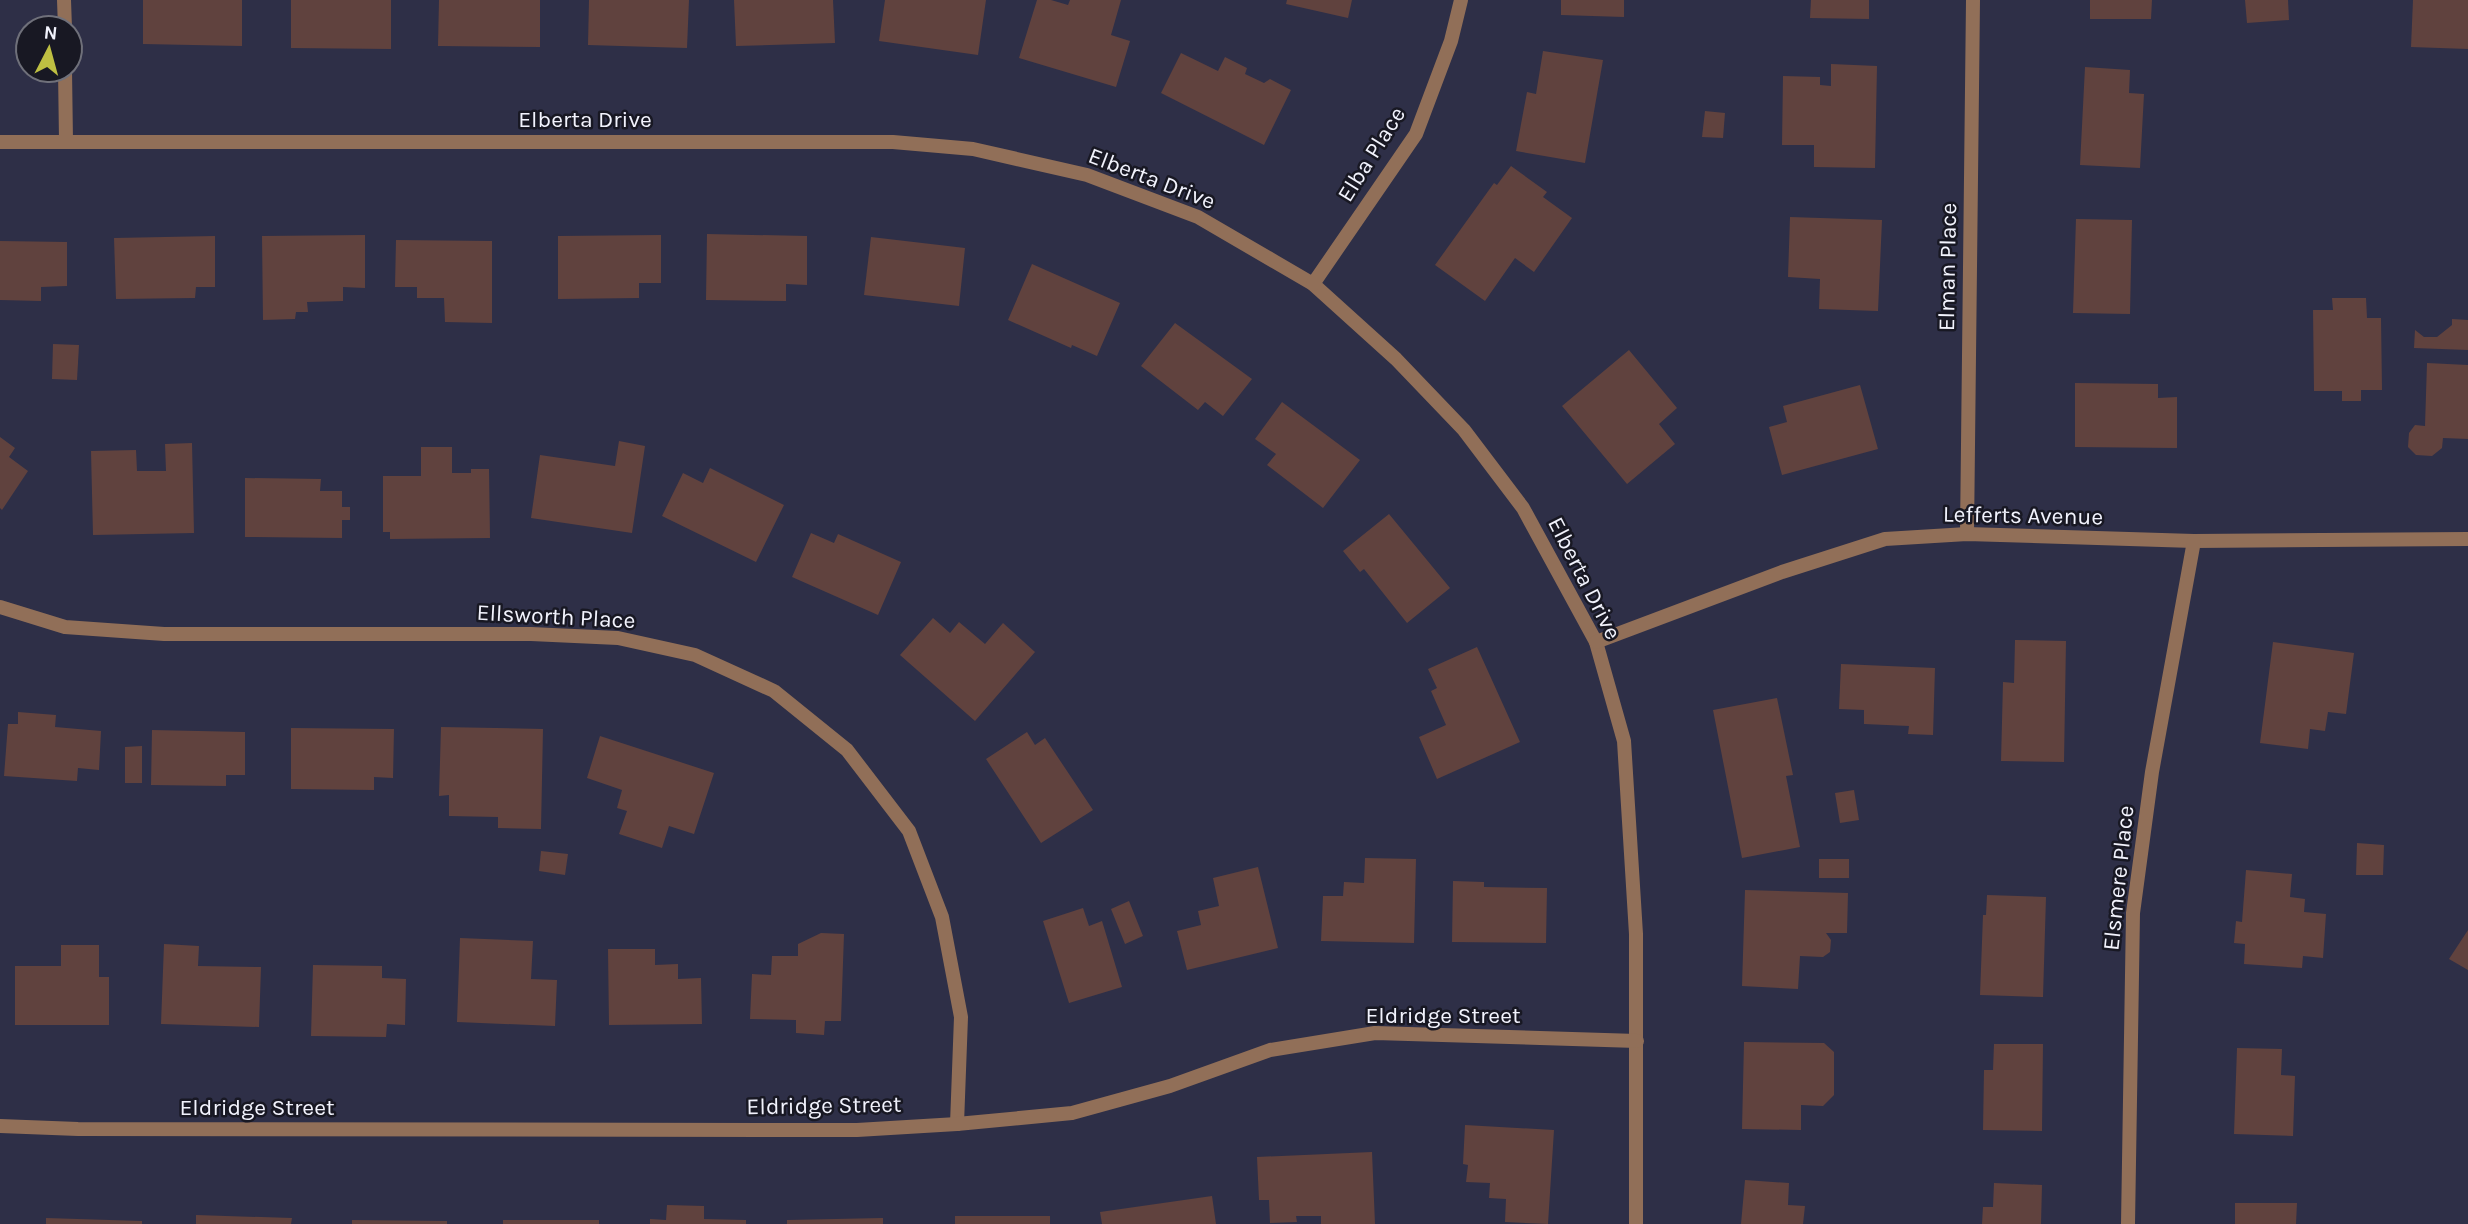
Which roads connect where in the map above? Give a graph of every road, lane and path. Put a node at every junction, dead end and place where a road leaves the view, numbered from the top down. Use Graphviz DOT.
graph roads {
  1 [pos="1461,0"];
  2 [pos="1973,0"];
  3 [pos="65,84"];
  4 [pos="66,141"];
  5 [pos="0,142"];
  6 [pos="1313,284"];
  7 [pos="1967,534"];
  8 [pos="2468,539"];
  9 [pos="2194,541"];
  10 [pos="0,607"];
  11 [pos="1596,642"];
  12 [pos="1637,1041"];
  13 [pos="957,1124"];
  14 [pos="0,1126"];
  15 [pos="1636,1224"];
  16 [pos="2128,1224"];
  1 -- 6 [label="street, Elba Place"];
  2 -- 7 [label="street, Elman Place"];
  3 -- 4 [label="street"];
  4 -- 5 [label="street, Elberta Drive"];
  4 -- 6 [label="street, Elberta Drive"];
  6 -- 11 [label="street, Elberta Drive"];
  7 -- 9 [label="street, Lefferts Avenue"];
  7 -- 11 [label="street, Lefferts Avenue"];
  8 -- 9 [label="street, Lefferts Avenue"];
  9 -- 16 [label="street, Elsmere Place"];
  10 -- 13 [label="street, Ellsworth Place"];
  11 -- 12 [label="street, Elberta Drive"];
  12 -- 13 [label="street, Eldridge Street"];
  12 -- 15 [label="street, Elberta Drive"];
  13 -- 14 [label="street, Eldridge Street"];
}
